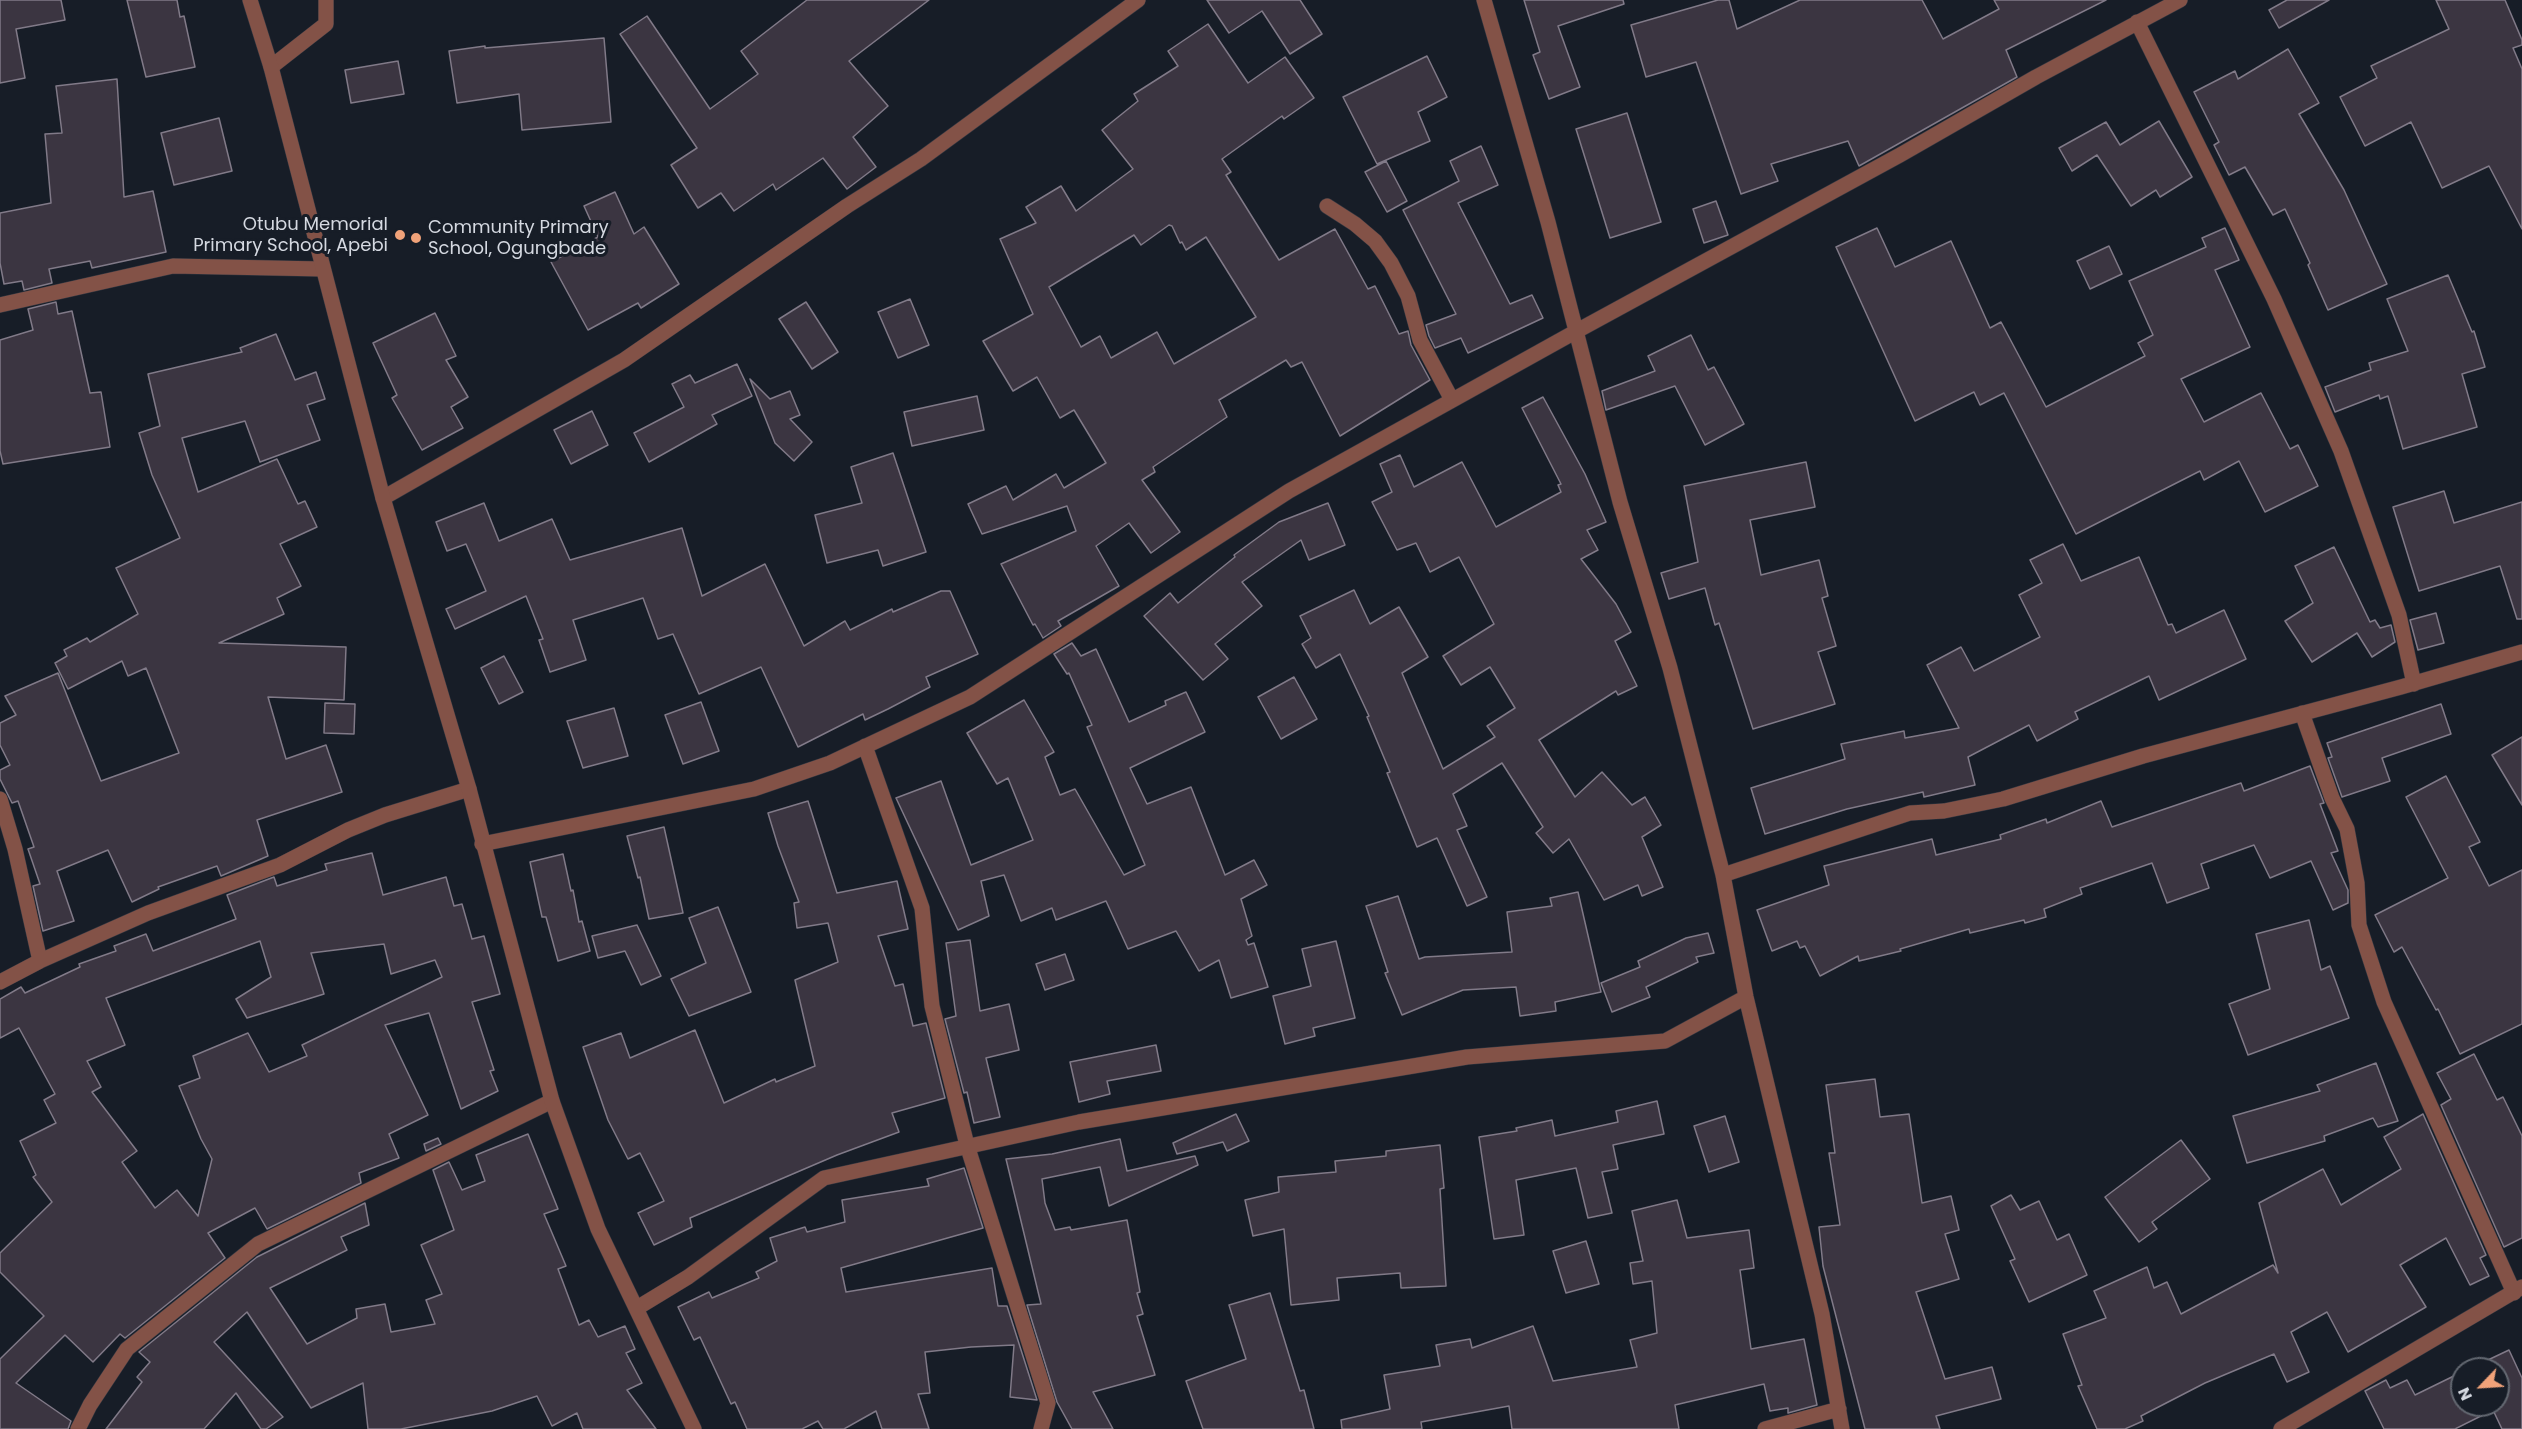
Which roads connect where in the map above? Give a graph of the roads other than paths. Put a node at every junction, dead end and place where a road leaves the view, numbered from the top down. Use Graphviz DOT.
graph roads {
  1 [pos="250,0"];
  2 [pos="326,0"];
  3 [pos="1136,0"];
  4 [pos="1484,0"];
  5 [pos="2180,0"];
  6 [pos="2137,22"];
  7 [pos="271,67"];
  8 [pos="1327,206"];
  9 [pos="322,269"];
  10 [pos="0,305"];
  11 [pos="1575,332"];
  12 [pos="1452,400"];
  13 [pos="383,498"];
  14 [pos="2522,652"];
  15 [pos="2414,684"];
  16 [pos="2302,713"];
  17 [pos="865,746"];
  18 [pos="469,789"];
  19 [pos="0,799"];
  20 [pos="482,844"];
  21 [pos="1723,875"];
  22 [pos="40,962"];
  23 [pos="0,982"];
  24 [pos="1746,997"];
  25 [pos="552,1101"];
  26 [pos="967,1145"];
  27 [pos="2518,1290"];
  28 [pos="637,1308"];
  29 [pos="1839,1409"];
  30 [pos="78,1429"];
  31 [pos="694,1429"];
  32 [pos="1041,1429"];
  33 [pos="1765,1429"];
  34 [pos="1842,1429"];
  35 [pos="2281,1429"];
  1 -- 7 [label="street"];
  2 -- 7 [label="street"];
  3 -- 13 [label="street"];
  4 -- 11 [label="street"];
  5 -- 6 [label="street"];
  6 -- 11 [label="street"];
  6 -- 15 [label="street"];
  7 -- 9 [label="street"];
  8 -- 12 [label="street"];
  9 -- 10 [label="street"];
  9 -- 13 [label="street"];
  11 -- 12 [label="street"];
  11 -- 21 [label="street"];
  12 -- 17 [label="street"];
  13 -- 18 [label="street"];
  14 -- 15 [label="street"];
  15 -- 16 [label="street"];
  16 -- 21 [label="street"];
  16 -- 27 [label="street"];
  17 -- 20 [label="street"];
  17 -- 26 [label="street"];
  18 -- 20 [label="street"];
  18 -- 22 [label="street"];
  19 -- 22 [label="street"];
  20 -- 25 [label="street"];
  21 -- 24 [label="street"];
  22 -- 23 [label="street"];
  24 -- 26 [label="street"];
  24 -- 29 [label="street"];
  25 -- 28 [label="street"];
  25 -- 30 [label="street"];
  26 -- 28 [label="street"];
  26 -- 32 [label="street"];
  27 -- 35 [label="street"];
  28 -- 31 [label="street"];
  29 -- 33 [label="street"];
  29 -- 34 [label="street"];
}
